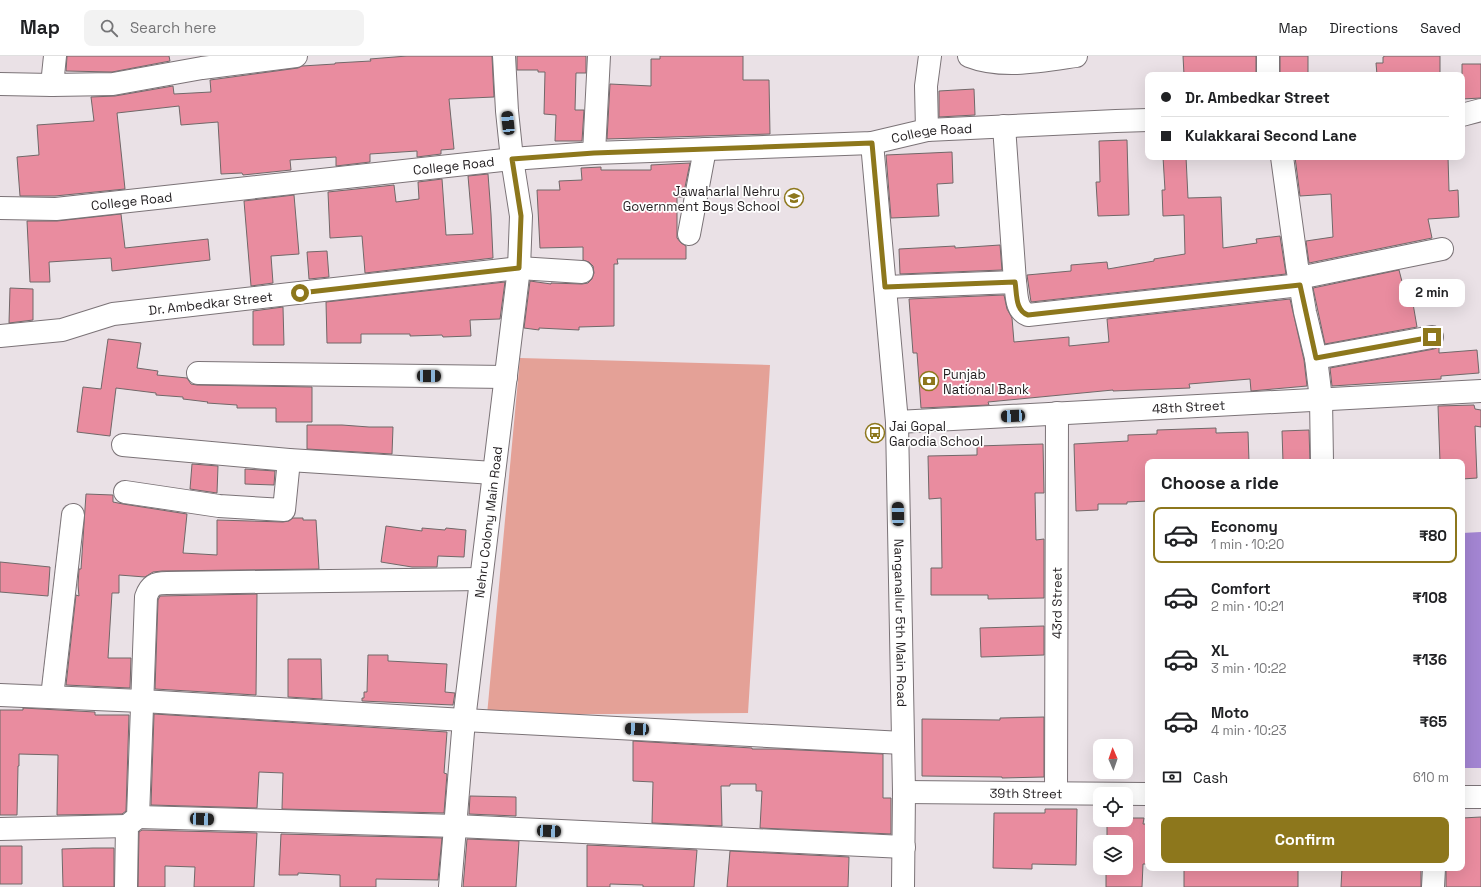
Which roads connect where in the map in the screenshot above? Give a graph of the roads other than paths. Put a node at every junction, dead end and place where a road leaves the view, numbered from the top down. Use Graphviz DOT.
graph roads {
  1 [pos="55,56"];
  2 [pos="296,56"];
  3 [pos="504,56"];
  4 [pos="598,56"];
  5 [pos="930,56"];
  6 [pos="969,56"];
  7 [pos="1076,56"];
  8 [pos="1268,56"];
  9 [pos="1268,72"];
  10 [pos="0,84"];
  11 [pos="52,85"];
  12 [pos="1481,110"];
  13 [pos="1465,114"];
  14 [pos="1145,120"];
  15 [pos="1004,126"];
  16 [pos="926,130"];
  17 [pos="872,143"];
  18 [pos="705,149"];
  19 [pos="594,153"];
  20 [pos="512,159"];
  21 [pos="1282,160"];
  22 [pos="0,208"];
  23 [pos="689,234"];
  24 [pos="1442,249"];
  25 [pos="519,268"];
  26 [pos="582,272"];
  27 [pos="1300,281"];
  28 [pos="1015,282"];
  29 [pos="885,287"];
  30 [pos="0,336"];
  31 [pos="1432,337"];
  32 [pos="1316,358"];
  33 [pos="198,373"];
  34 [pos="506,378"];
  35 [pos="1481,391"];
  36 [pos="1321,399"];
  37 [pos="1057,414"];
  38 [pos="896,422"];
  39 [pos="123,444"];
  40 [pos="1322,459"];
  41 [pos="289,460"];
  42 [pos="494,472"];
  43 [pos="125,492"];
  44 [pos="72,515"];
  45 [pos="481,579"];
  46 [pos="0,695"];
  47 [pos="52,697"];
  48 [pos="142,701"];
  49 [pos="464,720"];
  50 [pos="904,743"];
  51 [pos="904,792"];
  52 [pos="1056,793"];
  53 [pos="1145,794"];
  54 [pos="1465,797"];
  55 [pos="1481,797"];
  56 [pos="132,822"];
  57 [pos="456,826"];
  58 [pos="0,829"];
  59 [pos="904,848"];
  60 [pos="1434,871"];
  61 [pos="126,887"];
  62 [pos="450,887"];
  63 [pos="903,887"];
  64 [pos="1433,887"];
  1 -- 11 [label="street"];
  2 -- 11 [label="street"];
  3 -- 20 [label="street, Nehru Colony Main Road"];
  4 -- 19 [label="street"];
  5 -- 16 [label="street"];
  6 -- 7 [label="street"];
  8 -- 9 [label="street"];
  10 -- 11 [label="street"];
  12 -- 13 [label="street"];
  14 -- 15 [label="street, College Road"];
  15 -- 16 [label="street, College Road"];
  15 -- 28 [label="street"];
  16 -- 17 [label="street, College Road"];
  17 -- 18 [label="street, College Road"];
  17 -- 29 [label="street, Nanganallur 5th Main Road"];
  18 -- 19 [label="street, College Road"];
  18 -- 23 [label="street"];
  19 -- 20 [label="street, College Road"];
  20 -- 22 [label="street, College Road"];
  20 -- 25 [label="street, Nehru Colony Main Road"];
  21 -- 27 [label="street"];
  24 -- 27 [label="street"];
  25 -- 26 [label="street, Dr. Ambedkar Street"];
  25 -- 30 [label="street, Dr. Ambedkar Street"];
  25 -- 34 [label="street, Nehru Colony Main Road"];
  27 -- 28 [label="street"];
  27 -- 32 [label="street"];
  28 -- 29 [label="street"];
  29 -- 38 [label="street, Nanganallur 5th Main Road"];
  31 -- 32 [label="street"];
  32 -- 36 [label="street"];
  33 -- 34 [label="street"];
  34 -- 42 [label="street, Nehru Colony Main Road"];
  35 -- 36 [label="street, 48th Street"];
  36 -- 37 [label="street, 48th Street"];
  36 -- 40 [label="street"];
  37 -- 38 [label="street, 48th Street"];
  37 -- 52 [label="street, 43rd Street"];
  38 -- 50 [label="street, Nanganallur 5th Main Road"];
  39 -- 41 [label="street"];
  41 -- 42 [label="street"];
  41 -- 43 [label="street"];
  42 -- 45 [label="street, Nehru Colony Main Road"];
  44 -- 47 [label="street"];
  45 -- 48 [label="street"];
  45 -- 49 [label="street, Nehru Colony Main Road"];
  46 -- 47 [label="street"];
  47 -- 48 [label="street"];
  48 -- 49 [label="street"];
  48 -- 56 [label="street"];
  49 -- 50 [label="street"];
  49 -- 57 [label="street, Nehru Colony Main Road"];
  50 -- 51 [label="street, Nanganallur 5th Main Road"];
  51 -- 52 [label="street, 39th Street"];
  51 -- 59 [label="street, Nanganallur 5th Main Road"];
  52 -- 53 [label="street, 39th Street"];
  54 -- 55 [label="street"];
  56 -- 57 [label="street"];
  56 -- 58 [label="street"];
  56 -- 61 [label="street"];
  57 -- 59 [label="street"];
  57 -- 62 [label="street, Nehru Colony Main Road"];
  59 -- 63 [label="street, Nanganallur 5th Main Road"];
  60 -- 64 [label="street"];
}
